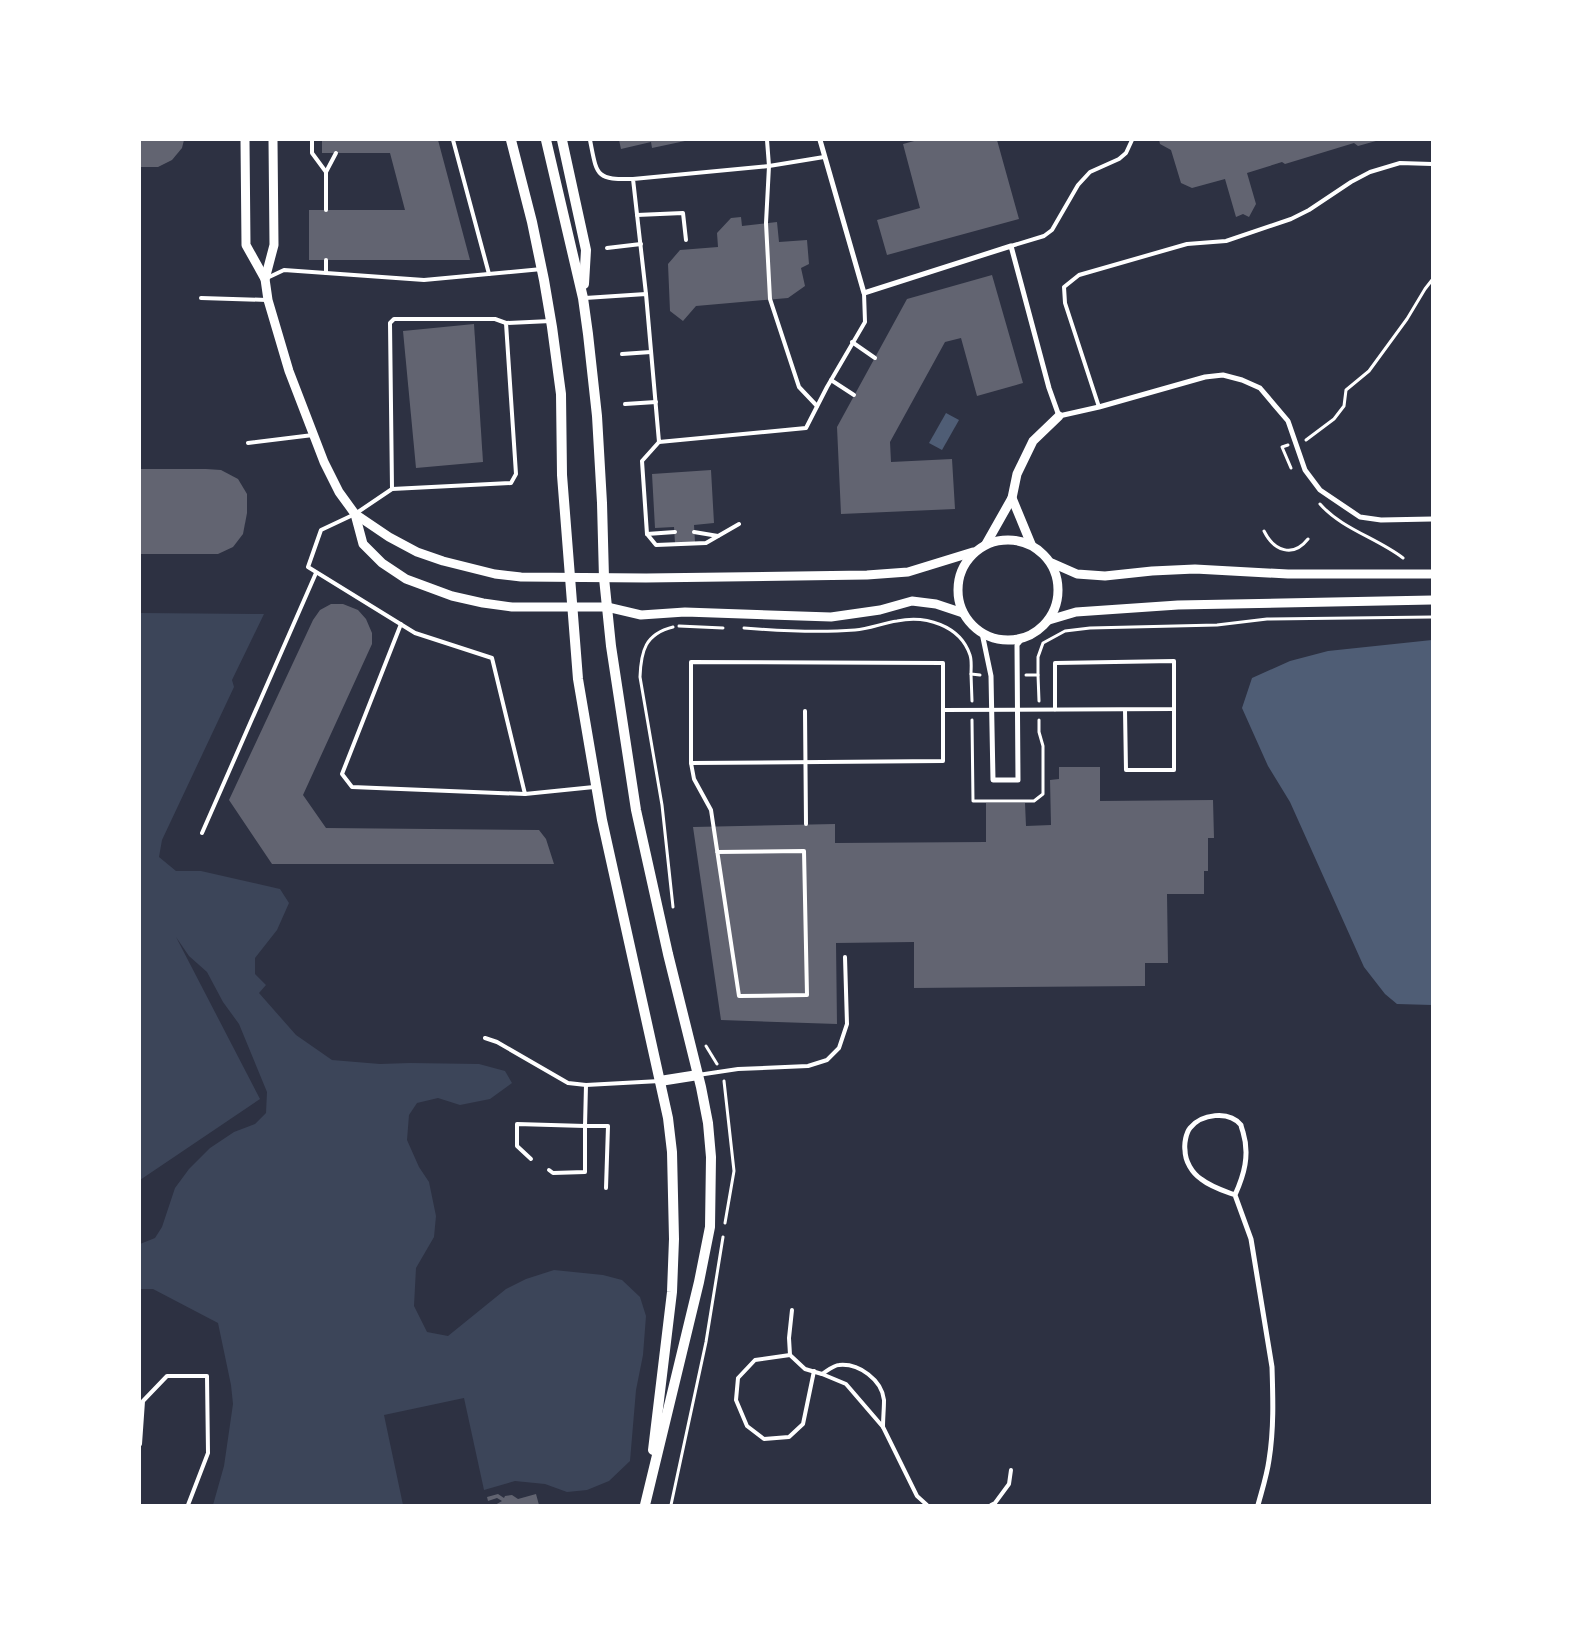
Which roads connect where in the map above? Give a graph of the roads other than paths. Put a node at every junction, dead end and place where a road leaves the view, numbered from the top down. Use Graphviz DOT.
graph roads {
  1 [pos="245,140"];
  2 [pos="273,140"];
  3 [pos="312,140"];
  4 [pos="453,140"];
  5 [pos="511,140"];
  6 [pos="546,140"];
  7 [pos="562,140"];
  8 [pos="590,140"];
  9 [pos="767,140"];
  10 [pos="820,140"];
  11 [pos="1132,140"];
  12 [pos="336,153"];
  13 [pos="824,157"];
  14 [pos="1432,164"];
  15 [pos="770,166"];
  16 [pos="326,172"];
  17 [pos="634,179"];
  18 [pos="326,210"];
  19 [pos="637,215"];
  20 [pos="686,240"];
  21 [pos="641,244"];
  22 [pos="1011,246"];
  23 [pos="607,248"];
  24 [pos="326,260"];
  25 [pos="542,269"];
  26 [pos="326,274"];
  27 [pos="489,274"];
  28 [pos="264,279"];
  29 [pos="864,293"];
  30 [pos="646,294"];
  31 [pos="201,298"];
  32 [pos="583,298"];
  33 [pos="268,300"];
  34 [pos="551,321"];
  35 [pos="506,322"];
  36 [pos="852,342"];
  37 [pos="651,352"];
  38 [pos="622,354"];
  39 [pos="875,358"];
  40 [pos="831,380"];
  41 [pos="854,395"];
  42 [pos="656,402"];
  43 [pos="626,404"];
  44 [pos="817,406"];
  45 [pos="1099,407"];
  46 [pos="1059,416"];
  47 [pos="313,434"];
  48 [pos="659,442"];
  49 [pos="248,443"];
  50 [pos="392,489"];
  51 [pos="1012,498"];
  52 [pos="355,514"];
  53 [pos="1432,519"];
  54 [pos="739,524"];
  55 [pos="675,532"];
  56 [pos="694,532"];
  57 [pos="647,534"];
  58 [pos="718,536"];
  59 [pos="986,544"];
  60 [pos="1031,544"];
  61 [pos="973,552"];
  62 [pos="1052,563"];
  63 [pos="316,572"];
  64 [pos="1432,574"];
  65 [pos="570,577"];
  66 [pos="604,578"];
  67 [pos="1432,600"];
  68 [pos="572,606"];
  69 [pos="607,606"];
  70 [pos="963,613"];
  71 [pos="1049,620"];
  72 [pos="401,624"];
  73 [pos="982,633"];
  74 [pos="1022,639"];
  75 [pos="1174,709"];
  76 [pos="943,710"];
  77 [pos="993,710"];
  78 [pos="1055,710"];
  79 [pos="1125,710"];
  80 [pos="805,711"];
  81 [pos="1018,711"];
  82 [pos="691,762"];
  83 [pos="806,762"];
  84 [pos="596,787"];
  85 [pos="525,794"];
  86 [pos="806,824"];
  87 [pos="202,833"];
  88 [pos="717,852"];
  89 [pos="845,957"];
  90 [pos="486,1038"];
  91 [pos="698,1075"];
  92 [pos="660,1081"];
  93 [pos="586,1085"];
  94 [pos="586,1126"];
  95 [pos="531,1159"];
  96 [pos="549,1170"];
  97 [pos="606,1188"];
  98 [pos="1235,1195"];
  99 [pos="792,1310"];
  100 [pos="790,1354"];
  101 [pos="814,1371"];
  102 [pos="822,1374"];
  103 [pos="883,1427"];
  104 [pos="140,1444"];
  105 [pos="1011,1470"];
  106 [pos="647,1494"];
  107 [pos="188,1505"];
  108 [pos="645,1505"];
  109 [pos="926,1505"];
  110 [pos="991,1505"];
  111 [pos="1258,1505"];
  1 -- 28 [label="street"];
  2 -- 28 [label="street"];
  3 -- 16 [label="lane"];
  4 -- 27 [label="lane"];
  5 -- 25 [label="main road"];
  6 -- 32 [label="main road"];
  7 -- 32 [label="main road"];
  8 -- 17 [label="lane"];
  9 -- 15 [label="lane"];
  10 -- 13 [label="street"];
  11 -- 22 [label="lane"];
  12 -- 16 [label="lane"];
  13 -- 15 [label="lane"];
  13 -- 29 [label="street"];
  14 -- 45 [label="lane"];
  15 -- 17 [label="lane"];
  15 -- 44 [label="lane"];
  16 -- 18 [label="lane"];
  17 -- 19 [label="lane"];
  19 -- 20 [label="lane"];
  19 -- 21 [label="lane"];
  21 -- 23 [label="lane"];
  21 -- 30 [label="lane"];
  22 -- 29 [label="street"];
  22 -- 46 [label="street"];
  24 -- 26 [label="lane"];
  25 -- 27 [label="lane"];
  25 -- 34 [label="main road"];
  26 -- 27 [label="lane"];
  26 -- 28 [label="lane"];
  28 -- 33 [label="street"];
  29 -- 36 [label="lane"];
  30 -- 32 [label="lane"];
  30 -- 37 [label="lane"];
  31 -- 33 [label="lane"];
  32 -- 66 [label="main road"];
  33 -- 47 [label="street"];
  34 -- 35 [label="lane"];
  34 -- 65 [label="main road"];
  35 -- 50 [label="lane"];
  35 -- 50 [label="lane"];
  36 -- 39 [label="lane"];
  36 -- 40 [label="lane"];
  37 -- 38 [label="lane"];
  37 -- 42 [label="lane"];
  40 -- 41 [label="lane"];
  40 -- 44 [label="lane"];
  42 -- 43 [label="lane"];
  42 -- 48 [label="lane"];
  44 -- 48 [label="lane"];
  45 -- 46 [label="street"];
  45 -- 53 [label="street"];
  46 -- 51 [label="street"];
  47 -- 49 [label="lane"];
  47 -- 52 [label="street"];
  48 -- 57 [label="lane"];
  50 -- 52 [label="lane"];
  51 -- 59 [label="street"];
  51 -- 60 [label="street"];
  52 -- 63 [label="lane"];
  52 -- 65 [label="street"];
  52 -- 68 [label="street"];
  54 -- 58 [label="lane"];
  55 -- 57 [label="lane"];
  56 -- 58 [label="lane"];
  57 -- 58 [label="lane"];
  59 -- 60 [label="street"];
  59 -- 61 [label="street"];
  60 -- 62 [label="street"];
  61 -- 66 [label="street"];
  61 -- 70 [label="street"];
  62 -- 64 [label="street"];
  62 -- 71 [label="street"];
  63 -- 72 [label="lane"];
  63 -- 87 [label="lane"];
  65 -- 66 [label="street"];
  65 -- 68 [label="main road"];
  66 -- 69 [label="main road"];
  67 -- 71 [label="street"];
  68 -- 69 [label="street"];
  68 -- 84 [label="main road"];
  69 -- 70 [label="street"];
  69 -- 91 [label="main road"];
  70 -- 73 [label="street"];
  71 -- 74 [label="street"];
  72 -- 85 [label="lane"];
  72 -- 85 [label="lane"];
  73 -- 74 [label="street"];
  73 -- 77 [label="street"];
  74 -- 81 [label="street"];
  75 -- 78 [label="lane"];
  75 -- 79 [label="lane"];
  75 -- 79 [label="lane"];
  76 -- 77 [label="lane"];
  76 -- 82 [label="lane"];
  76 -- 83 [label="lane"];
  77 -- 81 [label="lane"];
  77 -- 81 [label="street"];
  78 -- 79 [label="lane"];
  78 -- 81 [label="lane"];
  80 -- 83 [label="lane"];
  82 -- 83 [label="lane"];
  82 -- 88 [label="lane"];
  83 -- 86 [label="lane"];
  84 -- 85 [label="lane"];
  84 -- 92 [label="main road"];
  88 -- 88 [label="lane"];
  89 -- 91 [label="lane"];
  90 -- 93 [label="lane"];
  91 -- 92 [label="main road"];
  91 -- 106 [label="main road"];
  92 -- 93 [label="lane"];
  92 -- 106 [label="main road"];
  93 -- 94 [label="lane"];
  94 -- 95 [label="lane"];
  94 -- 96 [label="lane"];
  94 -- 97 [label="lane"];
  98 -- 98 [label="street"];
  98 -- 111 [label="street"];
  99 -- 100 [label="lane"];
  100 -- 101 [label="lane"];
  100 -- 101 [label="lane"];
  101 -- 102 [label="lane"];
  102 -- 103 [label="lane"];
  102 -- 103 [label="lane"];
  103 -- 109 [label="lane"];
  104 -- 107 [label="lane"];
  105 -- 110 [label="lane"];
  106 -- 108 [label="main road"];
}
